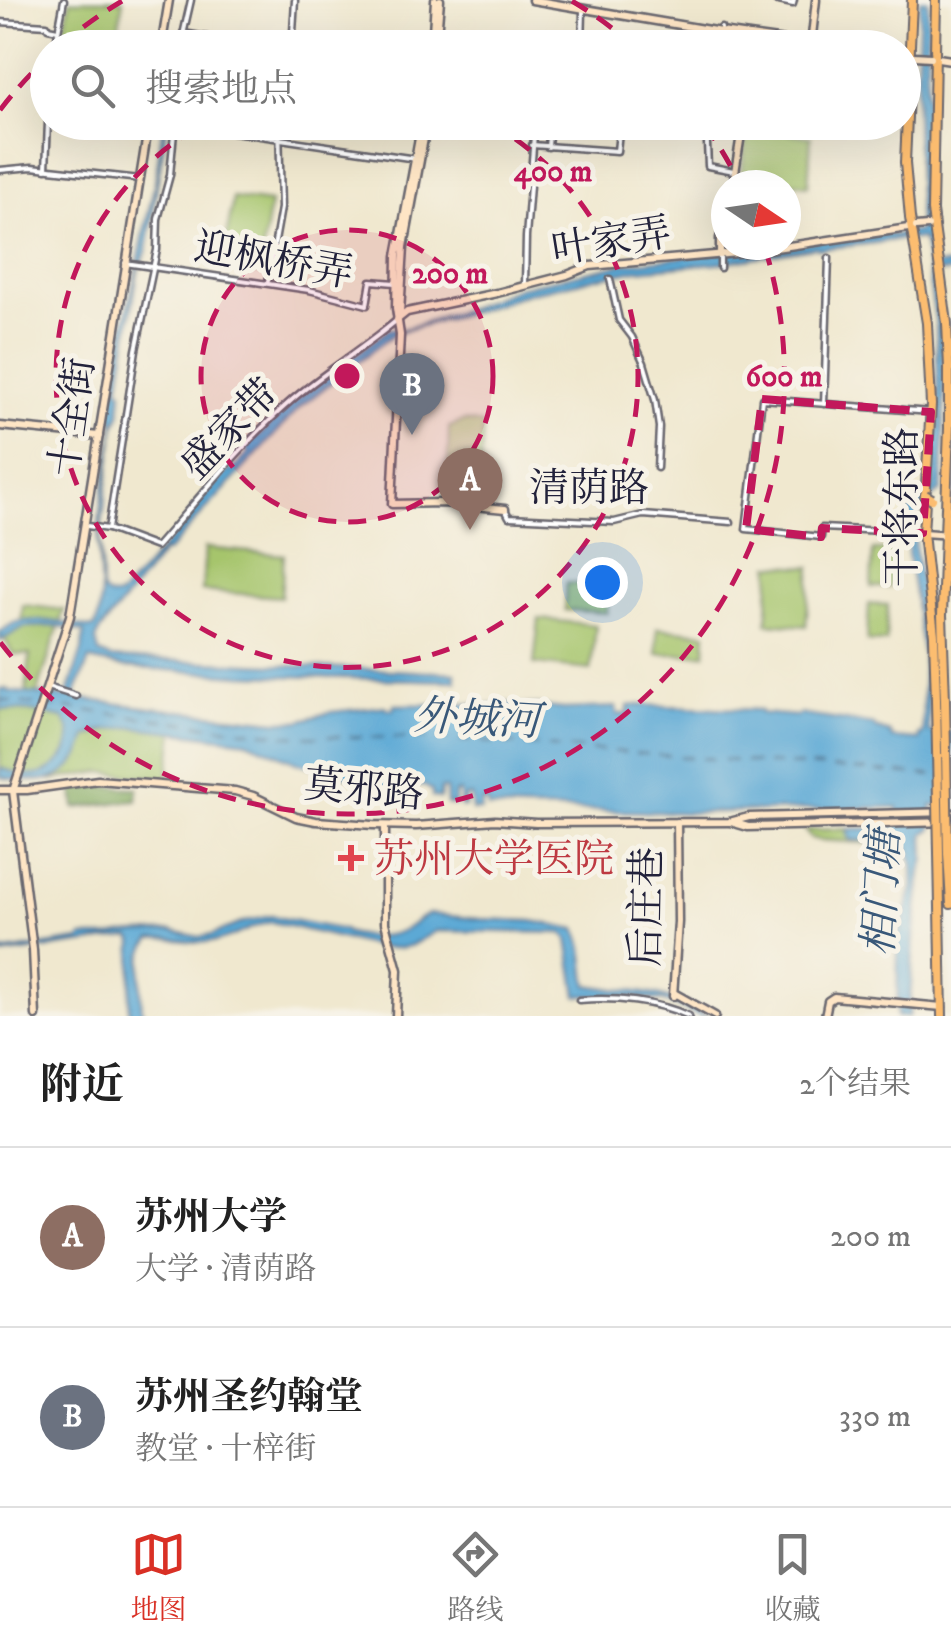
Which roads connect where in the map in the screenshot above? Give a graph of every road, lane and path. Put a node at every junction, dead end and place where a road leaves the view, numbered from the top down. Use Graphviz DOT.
graph roads {
  1 [pos="64,0"];
  2 [pos="169,0"];
  3 [pos="191,0"];
  4 [pos="295,0"];
  5 [pos="437,0"];
  6 [pos="532,0"];
  7 [pos="552,0"];
  8 [pos="774,0"];
  9 [pos="794,0"];
  10 [pos="816,0"];
  11 [pos="912,0"];
  12 [pos="936,0"];
  13 [pos="584,5"];
  14 [pos="0,22"];
  15 [pos="58,30"];
  16 [pos="163,30"];
  17 [pos="183,30"];
  18 [pos="293,30"];
  19 [pos="435,30"];
  20 [pos="583,30"];
  21 [pos="721,30"];
  22 [pos="813,30"];
  23 [pos="910,30"];
  24 [pos="921,56"];
  25 [pos="933,57"];
  26 [pos="951,60"];
  27 [pos="47,140"];
  28 [pos="146,140"];
  29 [pos="173,140"];
  30 [pos="279,140"];
  31 [pos="292,140"];
  32 [pos="421,140"];
  33 [pos="533,140"];
  34 [pos="548,140"];
  35 [pos="618,140"];
  36 [pos="707,140"];
  37 [pos="740,140"];
  38 [pos="905,140"];
  39 [pos="532,145"];
  40 [pos="548,146"];
  41 [pos="418,159"];
  42 [pos="46,169"];
  43 [pos="0,170"];
  44 [pos="727,170"];
  45 [pos="736,170"];
  46 [pos="140,180"];
  47 [pos="931,225"];
  48 [pos="913,228"];
  49 [pos="830,258"];
  50 [pos="720,261"];
  51 [pos="126,263"];
  52 [pos="152,267"];
  53 [pos="610,280"];
  54 [pos="395,282"];
  55 [pos="268,284"];
  56 [pos="525,284"];
  57 [pos="399,327"];
  58 [pos="824,404"];
  59 [pos="931,412"];
  60 [pos="0,426"];
  61 [pos="950,428"];
  62 [pos="100,436"];
  63 [pos="657,468"];
  64 [pos="928,494"];
  65 [pos="946,495"];
  66 [pos="505,509"];
  67 [pos="731,522"];
  68 [pos="86,526"];
  69 [pos="102,528"];
  70 [pos="921,533"];
  71 [pos="948,535"];
  72 [pos="46,689"];
  73 [pos="76,696"];
  74 [pos="940,700"];
  75 [pos="0,790"];
  76 [pos="13,791"];
  77 [pos="951,812"];
  78 [pos="677,822"];
  79 [pos="729,822"];
  80 [pos="951,822"];
  81 [pos="385,826"];
  82 [pos="944,853"];
  83 [pos="951,904"];
  84 [pos="674,994"];
  85 [pos="579,1000"];
  86 [pos="672,1008"];
  87 [pos="942,1011"];
  88 [pos="36,1016"];
  89 [pos="396,1016"];
  90 [pos="690,1016"];
  91 [pos="715,1016"];
  92 [pos="825,1016"];
  1 -- 15 [label="street"];
  2 -- 16 [label="main road"];
  3 -- 17 [label="street"];
  4 -- 18 [label="street"];
  5 -- 19 [label="main road"];
  6 -- 13 [label="main road"];
  7 -- 13 [label="main road"];
  8 -- 9 [label="street"];
  10 -- 22 [label="main road"];
  11 -- 23 [label="main road, 干将东路"];
  12 -- 25 [label="main road, 干将东路"];
  13 -- 20 [label="street"];
  13 -- 21 [label="main road"];
  14 -- 15 [label="street"];
  24 -- 25 [label="main road, bridge"];
  25 -- 26 [label="main road"];
  25 -- 47 [label="main road, 干将东路"];
  27 -- 42 [label="street"];
  28 -- 46 [label="main road, 十全街"];
  29 -- 52 [label="street"];
  30 -- 55 [label="street"];
  31 -- 41 [label="street"];
  32 -- 41 [label="main road"];
  33 -- 39 [label="street"];
  34 -- 40 [label="street"];
  35 -- 40 [label="street"];
  36 -- 44 [label="street"];
  37 -- 45 [label="main road"];
  38 -- 48 [label="main road, 干将东路"];
  39 -- 40 [label="street"];
  39 -- 56 [label="street"];
  41 -- 54 [label="main road"];
  41 -- 57 [label="main road"];
  42 -- 43 [label="street"];
  42 -- 46 [label="street"];
  46 -- 51 [label="main road, 十全街"];
  47 -- 48 [label="main road, 叶家弄, bridge"];
  47 -- 61 [label="main road, 干将东路"];
  48 -- 50 [label="main road, 叶家弄"];
  48 -- 59 [label="main road, 干将东路"];
  49 -- 58 [label="street"];
  50 -- 56 [label="main road, 叶家弄"];
  51 -- 52 [label="street, 迎枫桥弄"];
  51 -- 62 [label="main road, 十全街"];
  52 -- 55 [label="street, 迎枫桥弄"];
  52 -- 69 [label="street"];
  53 -- 63 [label="street"];
  54 -- 55 [label="street, 迎枫桥弄"];
  54 -- 57 [label="main road"];
  56 -- 57 [label="main road, 叶家弄"];
  57 -- 66 [label="main road, 清荫路"];
  57 -- 69 [label="street, 盛家带"];
  58 -- 59 [label="street"];
  58 -- 70 [label="street"];
  59 -- 64 [label="main road, 干将东路"];
  60 -- 62 [label="main road"];
  61 -- 65 [label="main road, 干将东路"];
  62 -- 68 [label="main road, 十全街"];
  64 -- 65 [label="main road"];
  64 -- 70 [label="main road, 干将东路, bridge"];
  65 -- 71 [label="main road, 干将东路"];
  66 -- 67 [label="street, 清荫路"];
  68 -- 69 [label="street"];
  68 -- 72 [label="main road, 十全街"];
  70 -- 71 [label="main road"];
  70 -- 74 [label="main road, 干将东路"];
  71 -- 74 [label="main road, 干将东路"];
  72 -- 73 [label="street"];
  72 -- 76 [label="main road, 十全街"];
  74 -- 82 [label="main road, 干将东路, bridge"];
  75 -- 76 [label="main road, 莫邪路"];
  76 -- 81 [label="main road, 莫邪路"];
  76 -- 88 [label="main road"];
  77 -- 79 [label="main road, 莫邪路"];
  78 -- 79 [label="main road, 莫邪路"];
  78 -- 81 [label="main road, 莫邪路"];
  78 -- 84 [label="main road, 后庄巷"];
  79 -- 80 [label="main road, 莫邪路"];
  81 -- 89 [label="main road"];
  82 -- 83 [label="main road, 干将东路"];
  82 -- 87 [label="main road, 干将东路"];
  84 -- 86 [label="street, 后庄巷"];
  84 -- 91 [label="main road, 后庄巷"];
  85 -- 86 [label="street"];
  86 -- 90 [label="street"];
  87 -- 92 [label="main road"];
}
